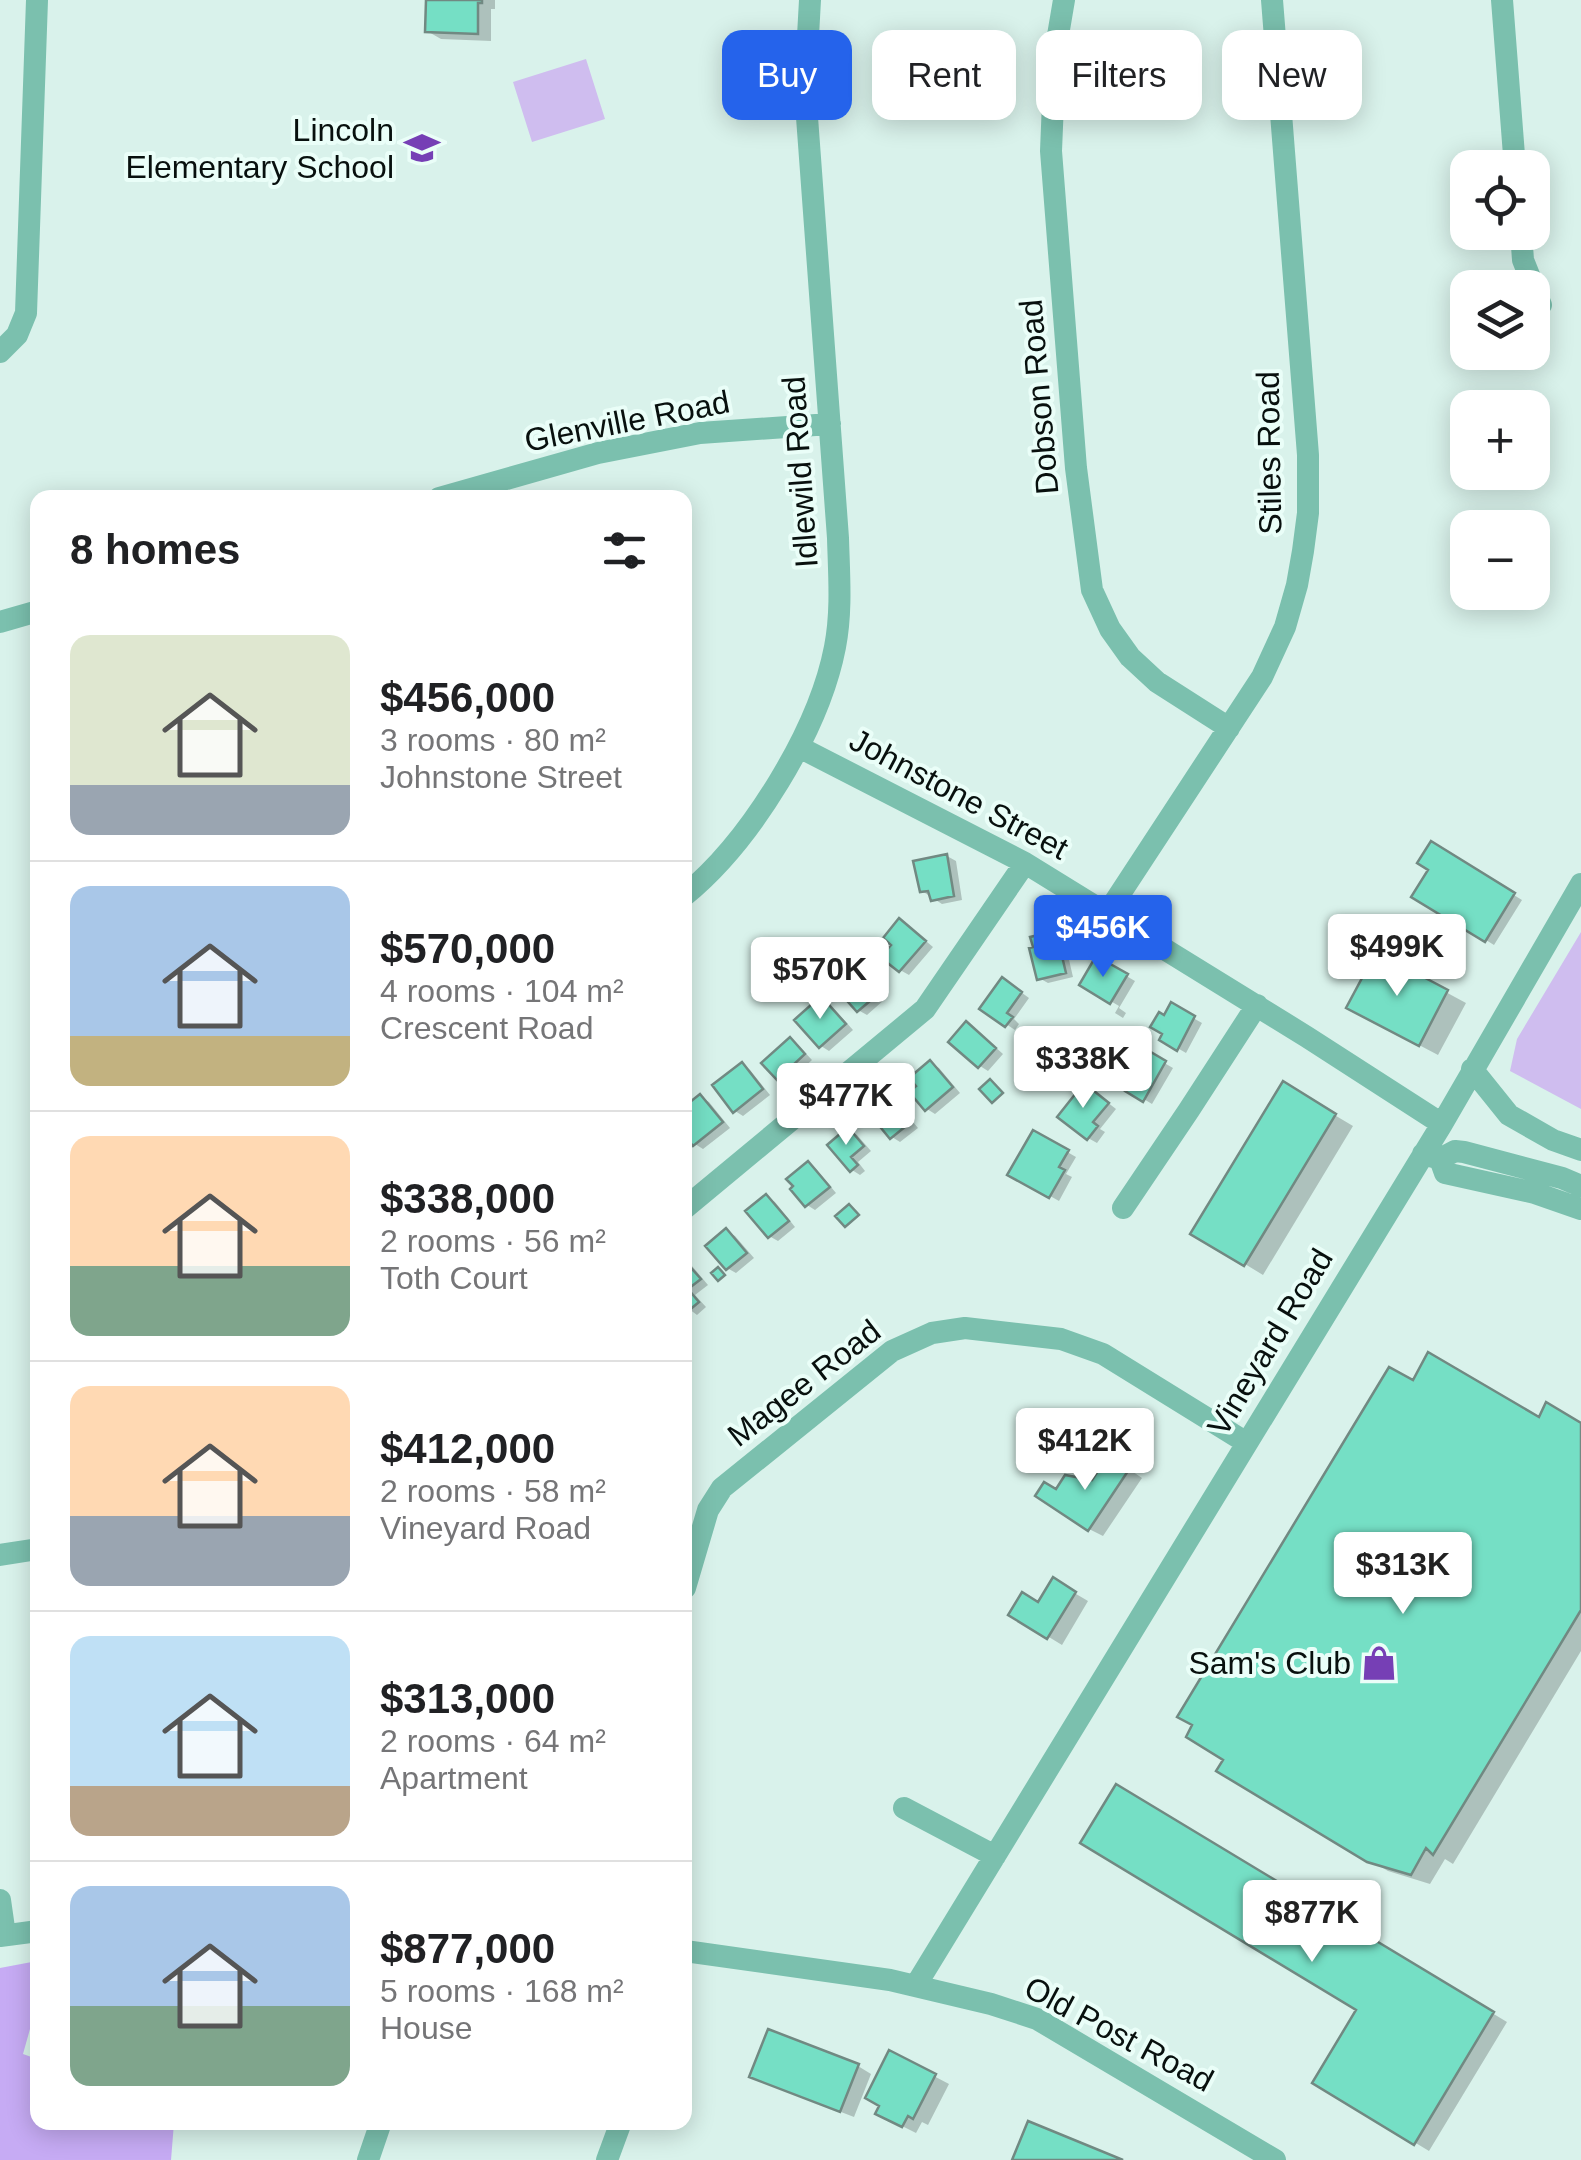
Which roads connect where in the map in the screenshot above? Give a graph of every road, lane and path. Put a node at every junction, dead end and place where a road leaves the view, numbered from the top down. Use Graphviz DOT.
graph roads {
  1 [pos="37,0"];
  2 [pos="810,0"];
  3 [pos="1064,0"];
  4 [pos="1272,0"];
  5 [pos="1502,0"];
  6 [pos="1514,150"];
  7 [pos="0,352"];
  8 [pos="830,424"];
  9 [pos="467,490"];
  10 [pos="30,613"];
  11 [pos="0,622"];
  12 [pos="1229,728"];
  13 [pos="799,747"];
  14 [pos="1025,862"];
  15 [pos="1581,884"];
  16 [pos="692,889"];
  17 [pos="1108,912"];
  18 [pos="1257,1006"];
  19 [pos="1472,1070"];
  20 [pos="1442,1124"];
  21 [pos="1581,1150"];
  22 [pos="1431,1157"];
  23 [pos="1581,1186"];
  24 [pos="692,1202"];
  25 [pos="1122,1208"];
  26 [pos="1581,1210"];
  27 [pos="1247,1443"];
  28 [pos="30,1550"];
  29 [pos="0,1555"];
  30 [pos="692,1564"];
  31 [pos="904,1808"];
  32 [pos="995,1856"];
  33 [pos="0,1900"];
  34 [pos="30,1932"];
  35 [pos="2,1935"];
  36 [pos="692,1952"];
  37 [pos="916,1985"];
  38 [pos="378,2130"];
  39 [pos="618,2130"];
  40 [pos="368,2160"];
  41 [pos="607,2160"];
  42 [pos="1275,2160"];
  1 -- 7 [label="street"];
  2 -- 8 [label="street, Idlewild Road"];
  3 -- 12 [label="street, Dobson Road"];
  4 -- 12 [label="street, Stiles Road"];
  5 -- 6 [label="street"];
  8 -- 9 [label="street, Glenville Road"];
  8 -- 13 [label="street, Idlewild Road"];
  10 -- 11 [label="street"];
  12 -- 17 [label="street, Stiles Road"];
  13 -- 14 [label="street, Johnstone Street"];
  13 -- 16 [label="street, Idlewild Road"];
  14 -- 17 [label="street, Johnstone Street"];
  14 -- 24 [label="street"];
  15 -- 19 [label="street, Vineyard Road"];
  17 -- 18 [label="street, Johnstone Street"];
  18 -- 20 [label="street, Johnstone Street"];
  18 -- 25 [label="street"];
  19 -- 20 [label="street, Vineyard Road"];
  19 -- 21 [label="street"];
  20 -- 22 [label="street, Vineyard Road"];
  22 -- 23 [label="street"];
  22 -- 26 [label="street"];
  22 -- 27 [label="street, Vineyard Road"];
  27 -- 30 [label="street, Magee Road"];
  27 -- 32 [label="street, Vineyard Road"];
  28 -- 29 [label="street"];
  31 -- 32 [label="street"];
  32 -- 37 [label="street, Vineyard Road"];
  33 -- 35 [label="street"];
  34 -- 35 [label="street"];
  36 -- 37 [label="street, Old Post Road"];
  37 -- 42 [label="street, Old Post Road"];
  38 -- 40 [label="street"];
  39 -- 41 [label="street"];
}
